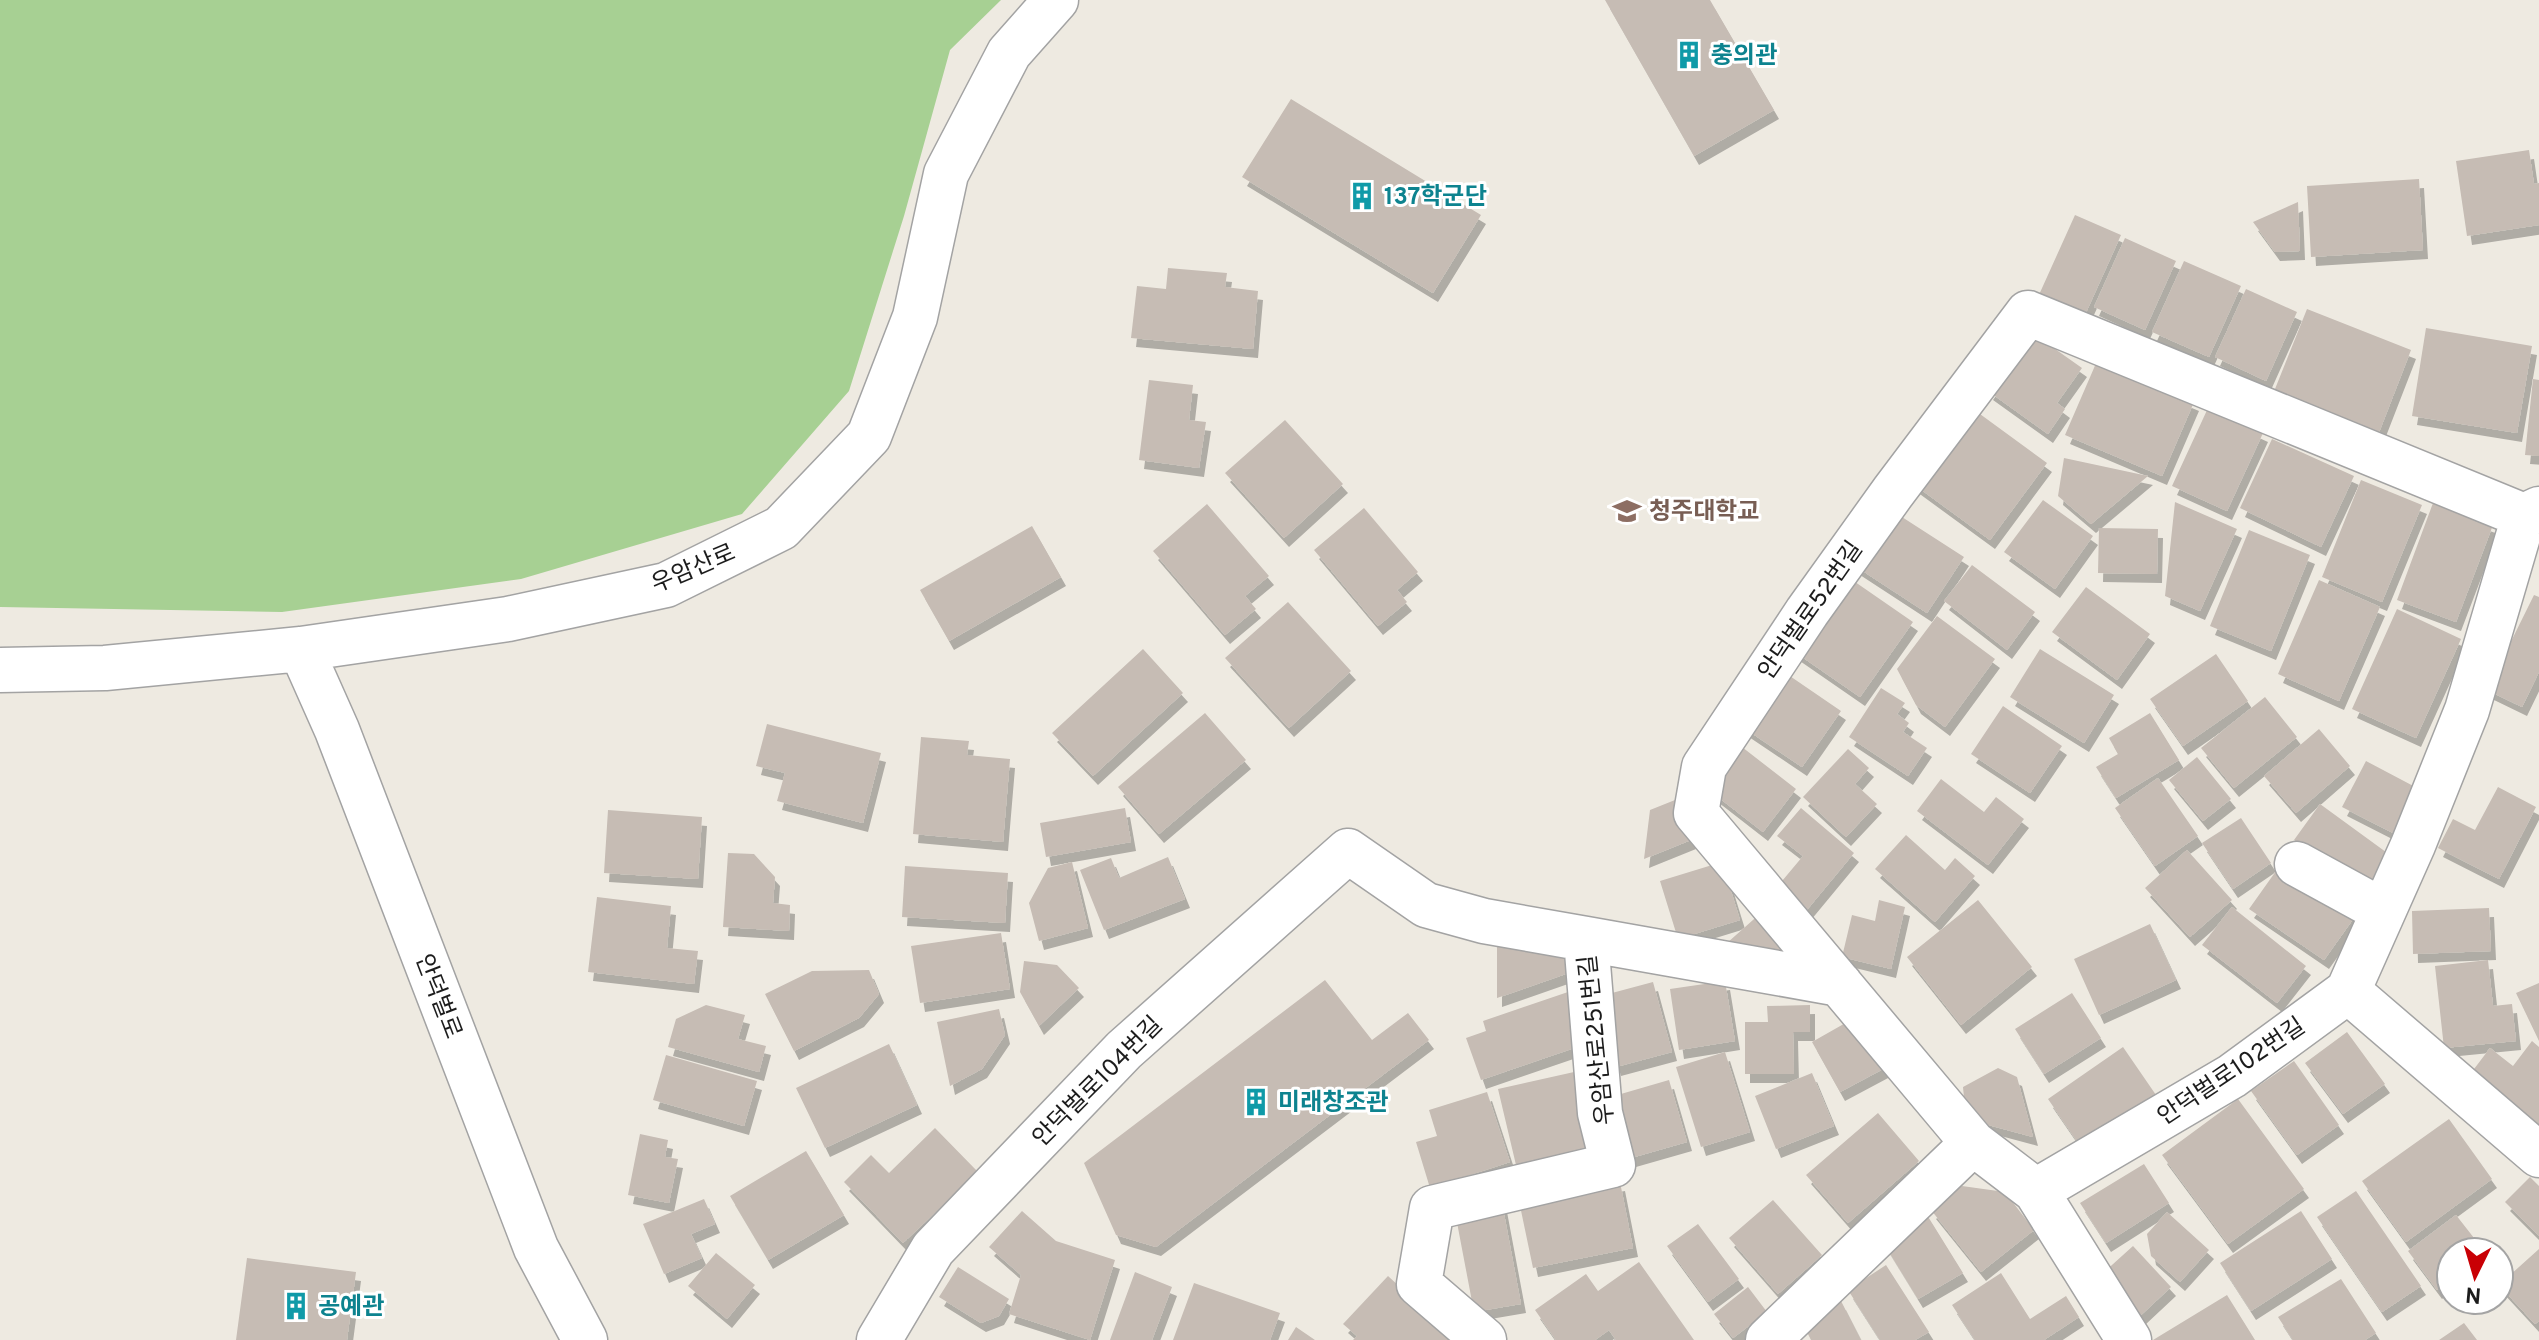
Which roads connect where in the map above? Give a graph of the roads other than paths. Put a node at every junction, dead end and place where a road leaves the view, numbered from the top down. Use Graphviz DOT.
graph roads {
  1 [pos="1056,0"];
  2 [pos="2532,512"];
  3 [pos="301,649"];
  4 [pos="0,670"];
  5 [pos="1348,851"];
  6 [pos="2297,864"];
  7 [pos="2383,911"];
  8 [pos="1586,939"];
  9 [pos="1840,984"];
  10 [pos="2348,991"];
  11 [pos="1973,1143"];
  12 [pos="2539,1155"];
  13 [pos="2036,1191"];
  14 [pos="585,1340"];
  15 [pos="879,1340"];
  16 [pos="1484,1340"];
  17 [pos="1768,1340"];
  18 [pos="2129,1340"];
  1 -- 3 [label="street, 우암산로"];
  2 -- 7 [label="street"];
  2 -- 9 [label="street, 안덕벌로52번길"];
  3 -- 4 [label="street, 우암산로"];
  3 -- 14 [label="street, 안덕벌로"];
  5 -- 8 [label="street, 우암산로251번길"];
  5 -- 15 [label="street, 안덕벌로104번길"];
  6 -- 7 [label="street"];
  7 -- 10 [label="street"];
  8 -- 9 [label="street, 우암산로251번길"];
  8 -- 16 [label="street, 우암산로251번길"];
  9 -- 11 [label="street, 안덕벌로52번길"];
  10 -- 12 [label="street"];
  10 -- 13 [label="street, 안덕벌로102번길"];
  11 -- 13 [label="street, 안덕벌로52번길"];
  11 -- 17 [label="street"];
  13 -- 18 [label="street, 안덕벌로52번길"];
}
